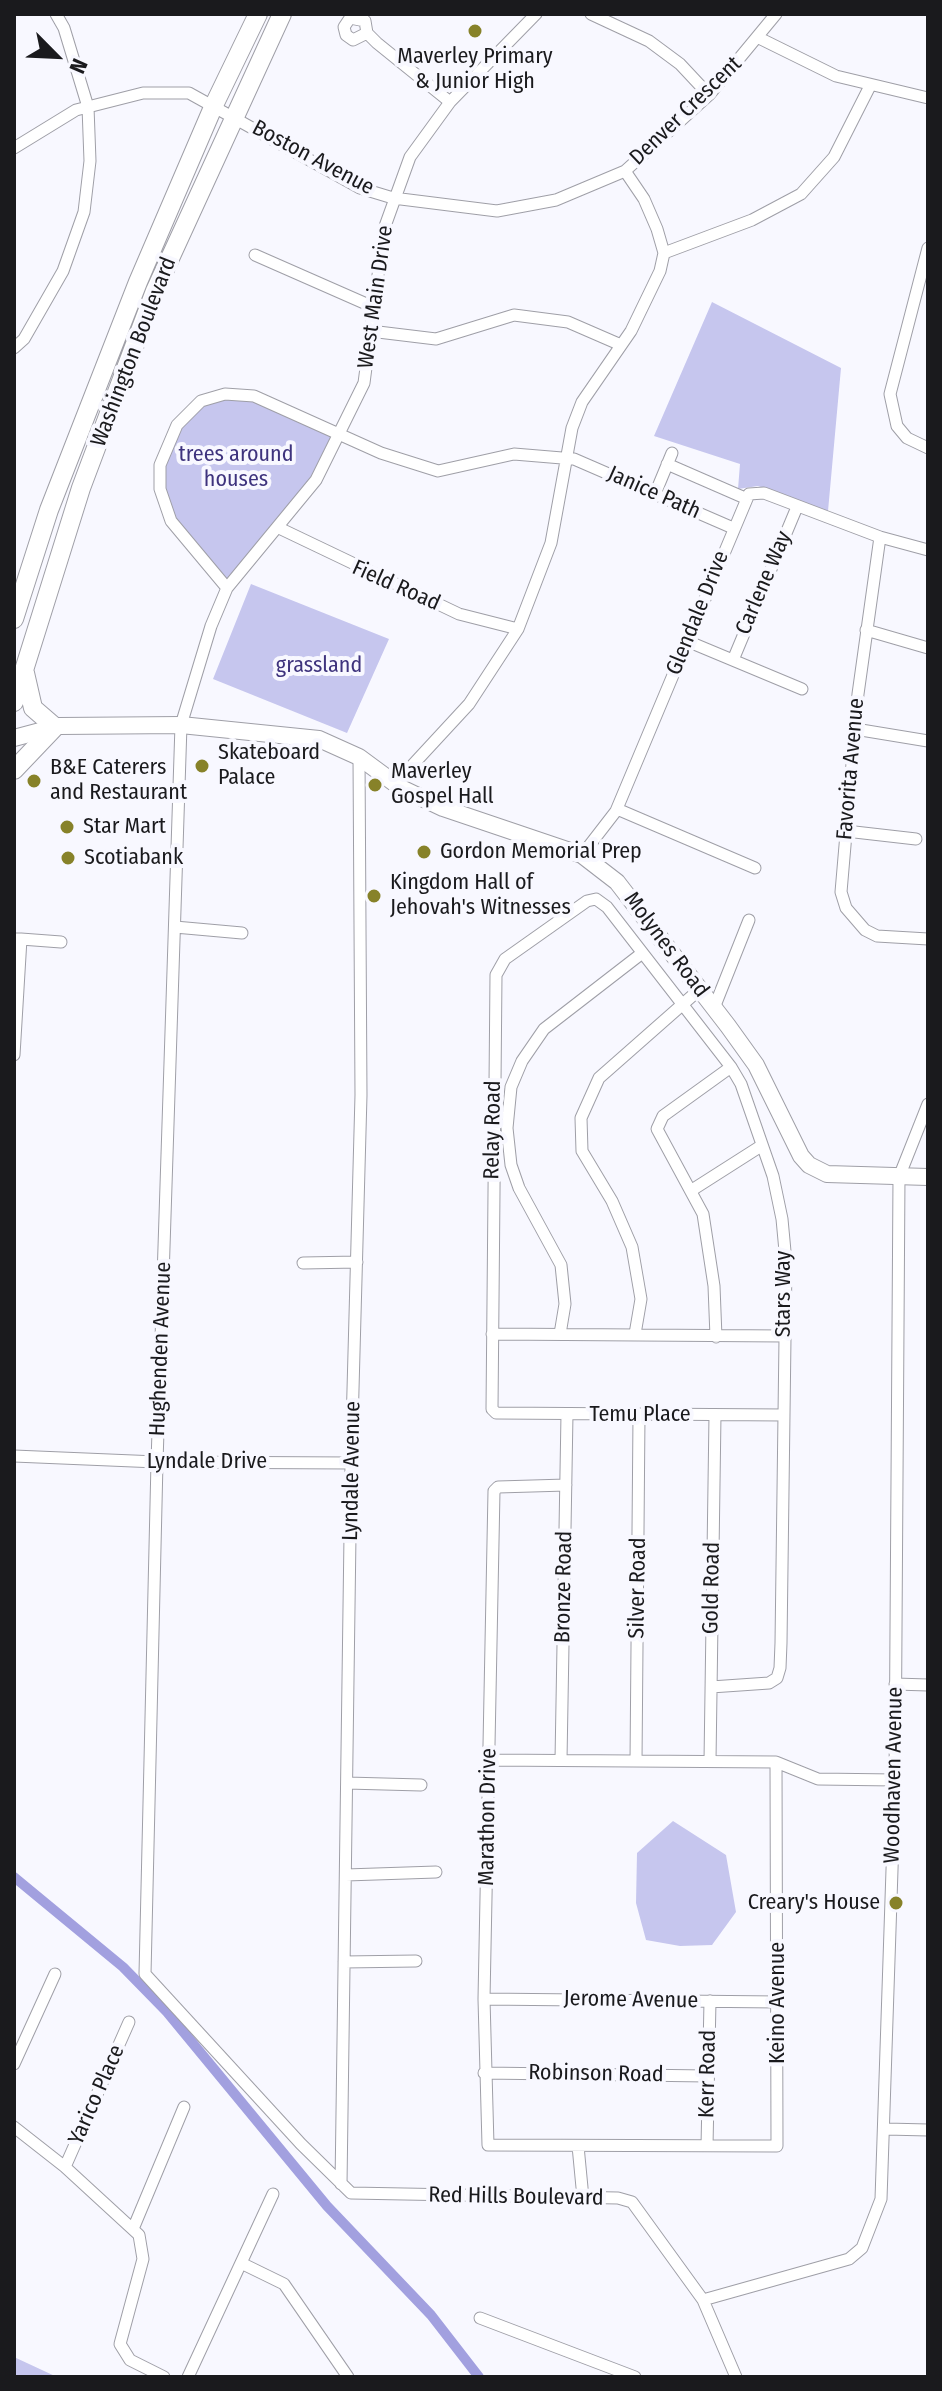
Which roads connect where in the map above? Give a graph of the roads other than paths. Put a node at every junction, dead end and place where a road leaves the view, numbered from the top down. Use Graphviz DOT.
graph roads {
  1 [pos="56,14"];
  2 [pos="258,14"];
  3 [pos="282,14"];
  4 [pos="536,14"];
  5 [pos="591,14"];
  6 [pos="776,14"];
  7 [pos="367,33"];
  8 [pos="759,38"];
  9 [pos="870,86"];
  10 [pos="927,94"];
  11 [pos="709,95"];
  12 [pos="450,102"];
  13 [pos="214,105"];
  14 [pos="88,107"];
  15 [pos="234,116"];
  16 [pos="14,148"];
  17 [pos="625,171"];
  18 [pos="393,198"];
  19 [pos="928,248"];
  20 [pos="664,253"];
  21 [pos="255,255"];
  22 [pos="371,306"];
  23 [pos="370,331"];
  24 [pos="621,345"];
  25 [pos="14,348"];
  26 [pos="341,434"];
  27 [pos="928,448"];
  28 [pos="571,459"];
  29 [pos="655,494"];
  30 [pos="745,498"];
  31 [pos="797,507"];
  32 [pos="279,528"];
  33 [pos="733,528"];
  34 [pos="880,537"];
  35 [pos="928,550"];
  36 [pos="227,588"];
  37 [pos="14,619"];
  38 [pos="518,629"];
  39 [pos="866,630"];
  40 [pos="687,641"];
  41 [pos="928,648"];
  42 [pos="733,660"];
  43 [pos="23,664"];
  44 [pos="802,689"];
  45 [pos="14,702"];
  46 [pos="181,725"];
  47 [pos="55,727"];
  48 [pos="855,729"];
  49 [pos="14,738"];
  50 [pos="928,741"];
  51 [pos="359,757"];
  52 [pos="14,770"];
  53 [pos="395,784"];
  54 [pos="617,809"];
  55 [pos="846,831"];
  56 [pos="916,839"];
  57 [pos="582,855"];
  58 [pos="755,868"];
  59 [pos="596,899"];
  60 [pos="749,920"];
  61 [pos="175,927"];
  62 [pos="242,933"];
  63 [pos="17,939"];
  64 [pos="928,939"];
  65 [pos="61,942"];
  66 [pos="641,954"];
  67 [pos="700,989"];
  68 [pos="682,1004"];
  69 [pos="714,1008"];
  70 [pos="14,1055"];
  71 [pos="731,1067"];
  72 [pos="514,1078"];
  73 [pos="493,1082"];
  74 [pos="928,1104"];
  75 [pos="761,1146"];
  76 [pos="899,1177"];
  77 [pos="928,1177"];
  78 [pos="515,1180"];
  79 [pos="492,1185"];
  80 [pos="692,1190"];
  81 [pos="357,1262"];
  82 [pos="303,1263"];
  83 [pos="492,1334"];
  84 [pos="560,1334"];
  85 [pos="635,1334"];
  86 [pos="785,1336"];
  87 [pos="716,1337"];
  88 [pos="496,1413"];
  89 [pos="567,1414"];
  90 [pos="715,1415"];
  91 [pos="784,1415"];
  92 [pos="639,1416"];
  93 [pos="14,1456"];
  94 [pos="157,1462"];
  95 [pos="351,1463"];
  96 [pos="566,1485"];
  97 [pos="895,1684"];
  98 [pos="928,1685"];
  99 [pos="711,1687"];
  100 [pos="489,1760"];
  101 [pos="561,1760"];
  102 [pos="636,1761"];
  103 [pos="710,1761"];
  104 [pos="776,1762"];
  105 [pos="895,1780"];
  106 [pos="347,1783"];
  107 [pos="421,1785"];
  108 [pos="436,1872"];
  109 [pos="346,1875"];
  110 [pos="416,1961"];
  111 [pos="344,1962"];
  112 [pos="55,1974"];
  113 [pos="484,1999"];
  114 [pos="710,2001"];
  115 [pos="778,2002"];
  116 [pos="129,2022"];
  117 [pos="14,2064"];
  118 [pos="484,2073"];
  119 [pos="708,2076"];
  120 [pos="184,2107"];
  121 [pos="14,2127"];
  122 [pos="886,2129"];
  123 [pos="928,2130"];
  124 [pos="488,2145"];
  125 [pos="578,2146"];
  126 [pos="707,2146"];
  127 [pos="65,2167"];
  128 [pos="341,2184"];
  129 [pos="273,2194"];
  130 [pos="583,2198"];
  131 [pos="133,2229"];
  132 [pos="241,2263"];
  133 [pos="703,2300"];
  134 [pos="480,2318"];
  135 [pos="164,2377"];
  136 [pos="188,2377"];
  137 [pos="348,2377"];
  138 [pos="635,2377"];
  139 [pos="736,2377"];
  1 -- 14 [label="street"];
  2 -- 13 [label="highway, Washington Boulevard"];
  3 -- 15 [label="highway, Washington Boulevard"];
  4 -- 12 [label="street, West Main Drive"];
  5 -- 11 [label="street"];
  6 -- 8 [label="street, Denver Crescent"];
  7 -- 12 [label="street"];
  8 -- 9 [label="street"];
  8 -- 11 [label="street, Denver Crescent"];
  9 -- 10 [label="street"];
  9 -- 20 [label="street"];
  11 -- 17 [label="street, Denver Crescent"];
  12 -- 18 [label="street, West Main Drive"];
  13 -- 14 [label="street, Boston Avenue"];
  13 -- 15 [label="street, Boston Avenue"];
  13 -- 37 [label="highway, Washington Boulevard"];
  14 -- 16 [label="street, Boston Avenue"];
  14 -- 25 [label="street"];
  15 -- 18 [label="street, Boston Avenue"];
  15 -- 43 [label="highway, Washington Boulevard"];
  17 -- 18 [label="street, Denver Crescent"];
  17 -- 20 [label="street"];
  18 -- 22 [label="street, West Main Drive"];
  19 -- 27 [label="street"];
  20 -- 24 [label="street"];
  21 -- 22 [label="street"];
  22 -- 23 [label="street, West Main Drive"];
  23 -- 24 [label="street"];
  23 -- 26 [label="street, West Main Drive"];
  24 -- 28 [label="street"];
  26 -- 28 [label="street, Janice Path"];
  26 -- 32 [label="street, West Main Drive"];
  26 -- 36 [label="street, Janice Path"];
  28 -- 29 [label="street, Janice Path"];
  28 -- 38 [label="street"];
  29 -- 30 [label="street, Janice Path"];
  29 -- 33 [label="street, Janice Path"];
  30 -- 31 [label="street"];
  30 -- 33 [label="street, Glendale Drive"];
  31 -- 34 [label="street"];
  31 -- 42 [label="street, Carlene Way"];
  32 -- 36 [label="street, West Main Drive"];
  32 -- 38 [label="street, Field Road"];
  33 -- 40 [label="street, Glendale Drive"];
  34 -- 35 [label="street"];
  34 -- 39 [label="street, Favorita Avenue"];
  36 -- 46 [label="street, West Main Drive"];
  38 -- 53 [label="street"];
  39 -- 41 [label="street"];
  39 -- 48 [label="street, Favorita Avenue"];
  40 -- 42 [label="street"];
  40 -- 54 [label="street, Glendale Drive"];
  42 -- 44 [label="street"];
  43 -- 45 [label="highway, Washington Boulevard"];
  43 -- 47 [label="highway"];
  46 -- 47 [label="main road, Molynes Road"];
  46 -- 51 [label="main road, Molynes Road"];
  46 -- 61 [label="street, Hughenden Avenue"];
  47 -- 49 [label="main road, Molynes Road"];
  47 -- 52 [label="highway"];
  48 -- 50 [label="street"];
  48 -- 55 [label="street, Favorita Avenue"];
  51 -- 53 [label="main road, Molynes Road"];
  51 -- 81 [label="street, Lyndale Avenue"];
  53 -- 57 [label="main road, Molynes Road"];
  54 -- 57 [label="street, Glendale Drive"];
  54 -- 58 [label="street"];
  55 -- 56 [label="street"];
  55 -- 64 [label="street, Favorita Avenue"];
  57 -- 67 [label="main road, Molynes Road"];
  59 -- 66 [label="street, Stars Way"];
  59 -- 73 [label="street, Relay Road"];
  60 -- 69 [label="street"];
  61 -- 62 [label="street"];
  61 -- 94 [label="street, Hughenden Avenue"];
  63 -- 65 [label="street"];
  63 -- 70 [label="street"];
  66 -- 68 [label="street, Stars Way"];
  66 -- 72 [label="street"];
  67 -- 68 [label="street"];
  67 -- 69 [label="main road, Molynes Road"];
  68 -- 71 [label="street, Stars Way"];
  68 -- 85 [label="street"];
  69 -- 76 [label="main road, Molynes Road"];
  71 -- 75 [label="street, Stars Way"];
  71 -- 80 [label="street"];
  72 -- 73 [label="street"];
  72 -- 78 [label="street"];
  73 -- 79 [label="street, Relay Road"];
  74 -- 76 [label="street"];
  75 -- 80 [label="street"];
  75 -- 86 [label="street, Stars Way"];
  76 -- 77 [label="main road, Molynes Road"];
  76 -- 97 [label="street, Woodhaven Avenue"];
  78 -- 79 [label="street"];
  78 -- 84 [label="street"];
  79 -- 83 [label="street, Relay Road"];
  80 -- 87 [label="street"];
  81 -- 82 [label="street"];
  81 -- 95 [label="street, Lyndale Avenue"];
  83 -- 84 [label="street"];
  83 -- 88 [label="street, Relay Road"];
  84 -- 85 [label="street"];
  85 -- 87 [label="street"];
  86 -- 87 [label="street"];
  86 -- 91 [label="street, Stars Way"];
  88 -- 89 [label="street, Temu Place"];
  89 -- 92 [label="street, Temu Place"];
  89 -- 96 [label="street, Bronze Road"];
  90 -- 91 [label="street, Temu Place"];
  90 -- 92 [label="street, Temu Place"];
  90 -- 99 [label="street, Gold Road"];
  91 -- 99 [label="street, Stars Way"];
  92 -- 102 [label="street, Silver Road"];
  93 -- 94 [label="street, Lyndale Drive"];
  94 -- 95 [label="street, Lyndale Drive"];
  94 -- 128 [label="street, Hughenden Avenue"];
  95 -- 106 [label="street, Lyndale Avenue"];
  96 -- 100 [label="street, Marathon Drive"];
  96 -- 101 [label="street, Bronze Road"];
  97 -- 98 [label="street"];
  97 -- 105 [label="street, Woodhaven Avenue"];
  99 -- 103 [label="street, Gold Road"];
  100 -- 101 [label="street"];
  100 -- 113 [label="street, Marathon Drive"];
  101 -- 102 [label="street"];
  102 -- 103 [label="street"];
  103 -- 104 [label="street"];
  104 -- 105 [label="street"];
  104 -- 115 [label="street, Keino Avenue"];
  105 -- 122 [label="street, Woodhaven Avenue"];
  106 -- 107 [label="street"];
  106 -- 109 [label="street, Lyndale Avenue"];
  108 -- 109 [label="street"];
  109 -- 111 [label="street, Lyndale Avenue"];
  110 -- 111 [label="street"];
  111 -- 128 [label="street, Lyndale Avenue"];
  112 -- 117 [label="street"];
  113 -- 114 [label="street, Jerome Avenue"];
  113 -- 118 [label="street, Marathon Drive"];
  114 -- 115 [label="street, Jerome Avenue"];
  114 -- 119 [label="street, Kerr Road"];
  115 -- 126 [label="street, Keino Avenue"];
  116 -- 127 [label="street, Yarico Place"];
  118 -- 119 [label="street, Robinson Road"];
  118 -- 124 [label="street, Marathon Drive"];
  119 -- 126 [label="street, Kerr Road"];
  120 -- 131 [label="street"];
  121 -- 127 [label="street"];
  122 -- 123 [label="street"];
  122 -- 133 [label="street, Woodhaven Avenue"];
  124 -- 125 [label="street, Keino Avenue"];
  125 -- 126 [label="street, Keino Avenue"];
  125 -- 130 [label="street"];
  127 -- 131 [label="street"];
  128 -- 130 [label="street, Red Hills Boulevard"];
  129 -- 132 [label="street"];
  130 -- 133 [label="street, Red Hills Boulevard"];
  131 -- 135 [label="street"];
  132 -- 136 [label="street"];
  132 -- 137 [label="street"];
  133 -- 139 [label="street, Red Hills Boulevard"];
  134 -- 138 [label="street"];
}
